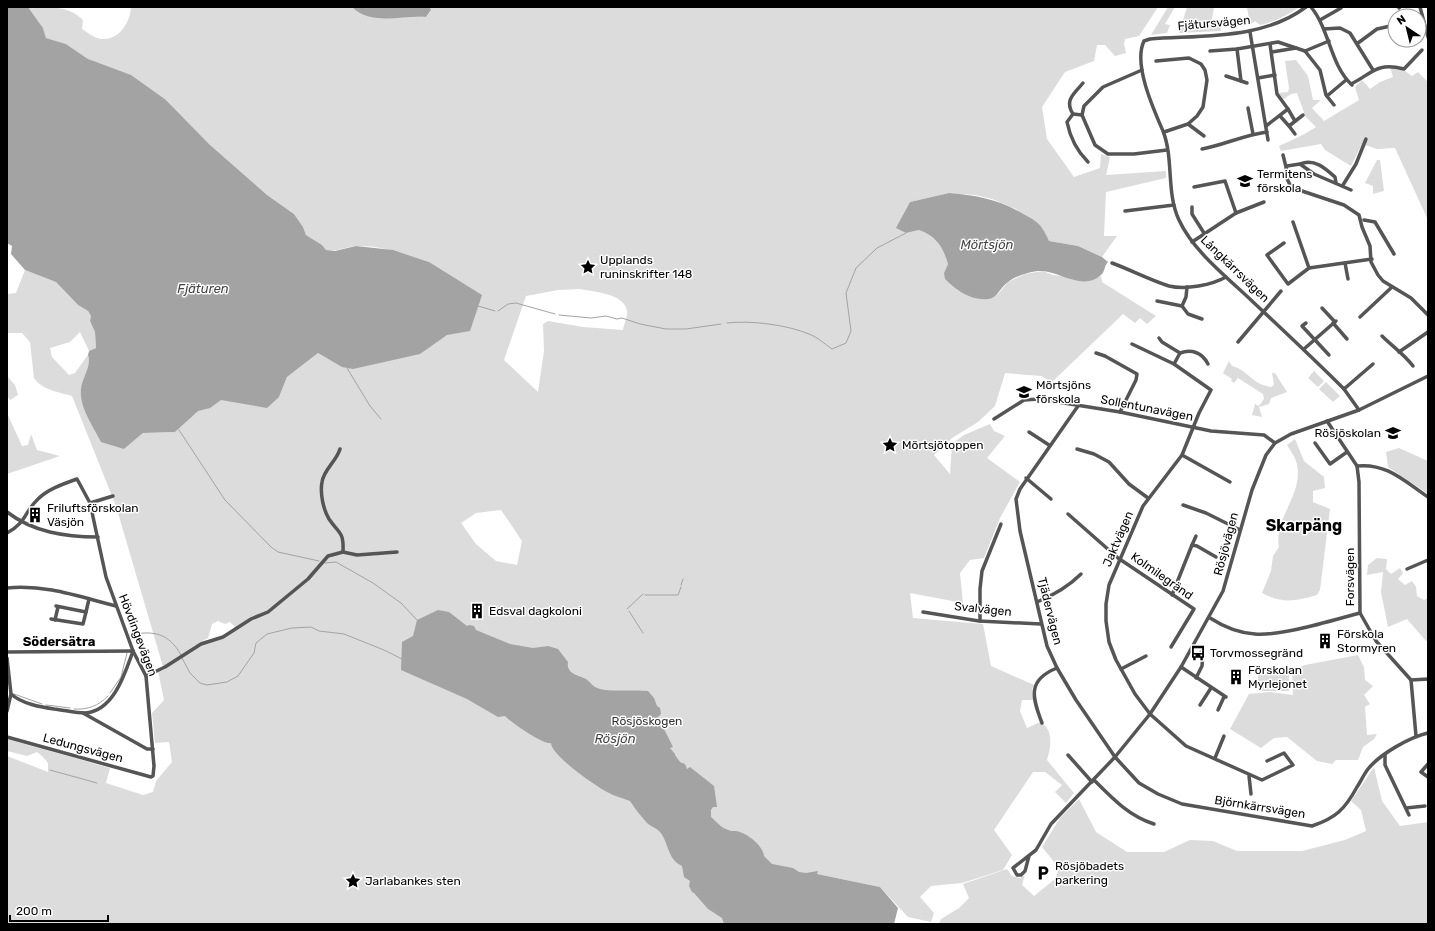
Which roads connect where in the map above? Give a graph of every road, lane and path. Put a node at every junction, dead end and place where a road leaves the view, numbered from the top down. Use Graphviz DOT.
graph roads {
  1 [pos="1306,7"];
  2 [pos="1311,7"];
  3 [pos="1420,7"];
  4 [pos="1341,8"];
  5 [pos="1320,20"];
  6 [pos="1387,27"];
  7 [pos="1324,29"];
  8 [pos="1250,32"];
  9 [pos="1428,37"];
  10 [pos="1144,41"];
  11 [pos="1329,41"];
  12 [pos="1358,43"];
  13 [pos="1270,44"];
  14 [pos="1252,47"];
  15 [pos="1297,48"];
  16 [pos="1237,49"];
  17 [pos="1422,50"];
  18 [pos="1210,51"];
  19 [pos="1305,51"];
  20 [pos="1272,52"];
  21 [pos="1156,61"];
  22 [pos="1142,70"];
  23 [pos="1373,70"];
  24 [pos="1275,75"];
  25 [pos="1226,76"];
  26 [pos="1258,78"];
  27 [pos="1346,80"];
  28 [pos="1241,81"];
  29 [pos="1083,83"];
  30 [pos="1247,83"];
  31 [pos="1327,96"];
  32 [pos="1334,105"];
  33 [pos="1248,108"];
  34 [pos="1288,110"];
  35 [pos="1073,114"];
  36 [pos="1082,115"];
  37 [pos="1303,115"];
  38 [pos="1280,116"];
  39 [pos="1295,120"];
  40 [pos="1188,124"];
  41 [pos="1266,126"];
  42 [pos="1289,126"];
  43 [pos="1164,132"];
  44 [pos="1267,132"];
  45 [pos="1253,134"];
  46 [pos="1295,134"];
  47 [pos="1204,136"];
  48 [pos="1366,139"];
  49 [pos="1268,140"];
  50 [pos="1202,149"];
  51 [pos="1168,150"];
  52 [pos="1283,155"];
  53 [pos="1088,162"];
  54 [pos="1300,164"];
  55 [pos="1286,167"];
  56 [pos="1336,183"];
  57 [pos="1343,185"];
  58 [pos="1194,187"];
  59 [pos="1351,190"];
  60 [pos="1264,202"];
  61 [pos="1174,205"];
  62 [pos="1192,207"];
  63 [pos="1125,211"];
  64 [pos="1236,213"];
  65 [pos="1364,220"];
  66 [pos="1293,222"];
  67 [pos="1204,233"];
  68 [pos="1192,242"];
  69 [pos="1284,243"];
  70 [pos="1394,254"];
  71 [pos="1372,259"];
  72 [pos="1112,262"];
  73 [pos="1345,263"];
  74 [pos="1309,268"];
  75 [pos="1226,277"];
  76 [pos="1348,279"];
  77 [pos="1187,287"];
  78 [pos="1392,287"];
  79 [pos="1282,291"];
  80 [pos="1157,301"];
  81 [pos="1182,306"];
  82 [pos="1322,308"];
  83 [pos="1264,312"];
  84 [pos="1428,315"];
  85 [pos="1360,317"];
  86 [pos="1202,318"];
  87 [pos="1335,322"];
  88 [pos="1306,323"];
  89 [pos="1428,332"];
  90 [pos="1382,336"];
  91 [pos="1159,338"];
  92 [pos="1347,339"];
  93 [pos="1315,340"];
  94 [pos="1238,342"];
  95 [pos="1132,344"];
  96 [pos="1304,349"];
  97 [pos="1399,352"];
  98 [pos="1096,353"];
  99 [pos="1180,353"];
  100 [pos="1329,355"];
  101 [pos="1174,364"];
  102 [pos="1208,364"];
  103 [pos="1373,364"];
  104 [pos="1413,366"];
  105 [pos="1428,376"];
  106 [pos="1344,389"];
  107 [pos="1078,406"];
  108 [pos="1359,410"];
  109 [pos="1120,412"];
  110 [pos="994,418"];
  111 [pos="1327,421"];
  112 [pos="1193,428"];
  113 [pos="1029,432"];
  114 [pos="1275,442"];
  115 [pos="1315,443"];
  116 [pos="1049,445"];
  117 [pos="1077,449"];
  118 [pos="340,450"];
  119 [pos="1347,452"];
  120 [pos="1182,455"];
  121 [pos="1357,466"];
  122 [pos="1026,478"];
  123 [pos="1230,482"];
  124 [pos="113,496"];
  125 [pos="1428,497"];
  126 [pos="1148,498"];
  127 [pos="1051,499"];
  128 [pos="90,503"];
  129 [pos="1183,505"];
  130 [pos="7,512"];
  131 [pos="1068,514"];
  132 [pos="22,522"];
  133 [pos="1001,524"];
  134 [pos="1240,530"];
  135 [pos="7,533"];
  136 [pos="1196,536"];
  137 [pos="98,537"];
  138 [pos="1192,545"];
  139 [pos="343,552"];
  140 [pos="397,552"];
  141 [pos="1216,557"];
  142 [pos="1122,560"];
  143 [pos="1428,560"];
  144 [pos="1407,569"];
  145 [pos="1081,574"];
  146 [pos="7,588"];
  147 [pos="1172,595"];
  148 [pos="89,599"];
  149 [pos="1037,602"];
  150 [pos="116,606"];
  151 [pos="86,612"];
  152 [pos="923,612"];
  153 [pos="1360,613"];
  154 [pos="1210,618"];
  155 [pos="980,621"];
  156 [pos="1041,624"];
  157 [pos="1171,647"];
  158 [pos="133,651"];
  159 [pos="7,652"];
  160 [pos="1201,652"];
  161 [pos="1146,656"];
  162 [pos="7,658"];
  163 [pos="1057,668"];
  164 [pos="1181,668"];
  165 [pos="1121,669"];
  166 [pos="146,676"];
  167 [pos="1196,678"];
  168 [pos="1428,679"];
  169 [pos="1411,680"];
  170 [pos="1211,688"];
  171 [pos="11,694"];
  172 [pos="1200,705"];
  173 [pos="1218,710"];
  174 [pos="7,711"];
  175 [pos="83,713"];
  176 [pos="1150,714"];
  177 [pos="1042,722"];
  178 [pos="1428,732"];
  179 [pos="1224,736"];
  180 [pos="1416,736"];
  181 [pos="7,737"];
  182 [pos="153,749"];
  183 [pos="1068,754"];
  184 [pos="1385,755"];
  185 [pos="1115,757"];
  186 [pos="1215,758"];
  187 [pos="1267,761"];
  188 [pos="1428,764"];
  189 [pos="153,776"];
  190 [pos="1249,776"];
  191 [pos="1428,777"];
  192 [pos="1093,781"];
  193 [pos="1251,794"];
  194 [pos="1425,806"];
  195 [pos="1406,808"];
  196 [pos="1409,815"];
  197 [pos="1154,824"];
  198 [pos="1029,856"];
  1 -- 8 [label="street, Fjätursvägen"];
  2 -- 5 [label="street"];
  3 -- 9 [label="street"];
  4 -- 5 [label="street"];
  5 -- 7 [label="street"];
  6 -- 12 [label="street"];
  7 -- 11 [label="street"];
  7 -- 12 [label="street"];
  8 -- 10 [label="street, Fjätursvägen"];
  8 -- 14 [label="street"];
  10 -- 22 [label="street, Långkärrsvägen"];
  11 -- 19 [label="street"];
  11 -- 27 [label="street"];
  12 -- 23 [label="street"];
  13 -- 14 [label="street"];
  13 -- 15 [label="street"];
  13 -- 20 [label="street"];
  14 -- 16 [label="street"];
  14 -- 26 [label="street"];
  15 -- 19 [label="street"];
  15 -- 20 [label="street"];
  16 -- 18 [label="street"];
  16 -- 28 [label="street"];
  17 -- 23 [label="street"];
  19 -- 31 [label="street"];
  20 -- 24 [label="street"];
  21 -- 40 [label="street"];
  22 -- 36 [label="street"];
  22 -- 43 [label="street, Långkärrsvägen"];
  23 -- 27 [label="street"];
  24 -- 26 [label="street"];
  24 -- 34 [label="street"];
  25 -- 28 [label="street"];
  26 -- 41 [label="street"];
  27 -- 31 [label="street"];
  28 -- 30 [label="street"];
  29 -- 35 [label="street"];
  31 -- 32 [label="street"];
  33 -- 45 [label="street"];
  34 -- 38 [label="street"];
  34 -- 39 [label="street"];
  35 -- 36 [label="street"];
  35 -- 53 [label="street"];
  36 -- 51 [label="street"];
  37 -- 39 [label="street"];
  38 -- 41 [label="street"];
  38 -- 42 [label="street"];
  39 -- 42 [label="street"];
  40 -- 43 [label="street"];
  40 -- 47 [label="street"];
  41 -- 44 [label="street"];
  42 -- 46 [label="street"];
  43 -- 51 [label="street, Långkärrsvägen"];
  44 -- 45 [label="street"];
  44 -- 49 [label="street"];
  45 -- 50 [label="street"];
  48 -- 57 [label="street"];
  51 -- 61 [label="street, Långkärrsvägen"];
  52 -- 55 [label="street"];
  54 -- 55 [label="street"];
  54 -- 56 [label="street"];
  54 -- 56 [label="street"];
  55 -- 71 [label="street"];
  56 -- 57 [label="street"];
  57 -- 59 [label="street"];
  58 -- 64 [label="street"];
  60 -- 64 [label="street"];
  61 -- 63 [label="street"];
  61 -- 68 [label="street, Långkärrsvägen"];
  62 -- 67 [label="street"];
  64 -- 67 [label="street"];
  65 -- 70 [label="street"];
  66 -- 74 [label="street"];
  67 -- 68 [label="street"];
  68 -- 75 [label="street, Långkärrsvägen"];
  69 -- 74 [label="street"];
  71 -- 73 [label="street"];
  71 -- 78 [label="street"];
  72 -- 77 [label="street"];
  73 -- 74 [label="street"];
  73 -- 76 [label="street"];
  75 -- 77 [label="street"];
  75 -- 83 [label="street, Långkärrsvägen"];
  77 -- 81 [label="street"];
  78 -- 84 [label="street"];
  78 -- 85 [label="street"];
  79 -- 83 [label="street"];
  80 -- 81 [label="street"];
  81 -- 86 [label="street"];
  82 -- 87 [label="street"];
  83 -- 94 [label="street"];
  83 -- 96 [label="street, Långkärrsvägen"];
  87 -- 92 [label="street"];
  87 -- 93 [label="street"];
  88 -- 93 [label="street"];
  89 -- 97 [label="street"];
  90 -- 97 [label="street"];
  91 -- 99 [label="street"];
  93 -- 96 [label="street"];
  93 -- 100 [label="street"];
  95 -- 101 [label="street"];
  96 -- 106 [label="street, Långkärrsvägen"];
  97 -- 104 [label="street"];
  98 -- 109 [label="street"];
  99 -- 101 [label="street"];
  99 -- 102 [label="street"];
  101 -- 112 [label="street, Jaktvägen"];
  103 -- 106 [label="street"];
  105 -- 108 [label="street"];
  106 -- 108 [label="street, Långkärrsvägen"];
  107 -- 109 [label="street, Sollentunavägen"];
  107 -- 110 [label="street, Sollentunavägen"];
  107 -- 116 [label="street, Tjädervägen"];
  108 -- 111 [label="street"];
  109 -- 112 [label="street, Sollentunavägen"];
  111 -- 114 [label="street"];
  111 -- 119 [label="street, Forsvägen"];
  112 -- 114 [label="street, Sollentunavägen"];
  112 -- 120 [label="street, Jaktvägen"];
  113 -- 116 [label="street"];
  114 -- 134 [label="street, Rösjövägen"];
  115 -- 119 [label="street"];
  116 -- 122 [label="street, Tjädervägen"];
  117 -- 126 [label="street"];
  118 -- 139 [label="street"];
  119 -- 121 [label="street, Forsvägen"];
  120 -- 123 [label="street"];
  120 -- 126 [label="street, Jaktvägen"];
  121 -- 125 [label="street"];
  121 -- 153 [label="street, Forsvägen"];
  122 -- 127 [label="street"];
  122 -- 149 [label="street, Tjädervägen"];
  124 -- 128 [label="street"];
  126 -- 142 [label="street, Jaktvägen"];
  128 -- 132 [label="street, Hövdingevägen"];
  128 -- 137 [label="street, Hövdingevägen"];
  129 -- 134 [label="street"];
  130 -- 132 [label="street"];
  131 -- 142 [label="street, Kolmilegränd"];
  132 -- 135 [label="street"];
  132 -- 137 [label="street"];
  133 -- 155 [label="street"];
  134 -- 154 [label="street, Rösjövägen"];
  136 -- 138 [label="street"];
  137 -- 150 [label="street, Hövdingevägen"];
  138 -- 141 [label="street"];
  138 -- 147 [label="street"];
  139 -- 140 [label="street"];
  139 -- 166 [label="street"];
  142 -- 147 [label="street, Kolmilegränd"];
  142 -- 165 [label="street, Jaktvägen"];
  143 -- 144 [label="street"];
  145 -- 149 [label="street"];
  146 -- 148 [label="street"];
  147 -- 157 [label="street, Kolmilegränd"];
  148 -- 150 [label="street"];
  148 -- 151 [label="street"];
  149 -- 156 [label="street, Tjädervägen"];
  150 -- 158 [label="street, Hövdingevägen"];
  151 -- 151 [label="street"];
  152 -- 155 [label="street, Svalvägen"];
  153 -- 154 [label="street"];
  153 -- 169 [label="street, Forsvägen"];
  154 -- 164 [label="street, Rösjövägen"];
  155 -- 156 [label="street, Svalvägen"];
  156 -- 163 [label="street, Tjädervägen"];
  158 -- 159 [label="street"];
  158 -- 166 [label="street, Hövdingevägen"];
  158 -- 175 [label="street"];
  160 -- 167 [label="street"];
  161 -- 165 [label="street"];
  162 -- 171 [label="street"];
  163 -- 177 [label="street"];
  163 -- 185 [label="street, Tjädervägen"];
  164 -- 167 [label="street"];
  164 -- 176 [label="street, Rösjövägen"];
  165 -- 176 [label="street, Jaktvägen"];
  166 -- 182 [label="street, Hövdingevägen"];
  167 -- 170 [label="street"];
  168 -- 169 [label="street"];
  169 -- 180 [label="street"];
  170 -- 172 [label="street"];
  170 -- 173 [label="street"];
  171 -- 174 [label="street"];
  171 -- 175 [label="street"];
  175 -- 182 [label="street"];
  176 -- 185 [label="street, Rösjövägen"];
  176 -- 186 [label="street, Jaktvägen"];
  178 -- 180 [label="street, Björnkärrsvägen"];
  179 -- 186 [label="street"];
  180 -- 184 [label="street, Björnkärrsvägen"];
  181 -- 189 [label="street, Ledungsvägen"];
  182 -- 189 [label="street, Hövdingevägen"];
  183 -- 192 [label="street"];
  184 -- 185 [label="street, Björnkärrsvägen"];
  184 -- 195 [label="street"];
  185 -- 192 [label="street, Rösjövägen"];
  186 -- 190 [label="street, Jaktvägen"];
  187 -- 190 [label="street, Jaktvägen"];
  188 -- 191 [label="street"];
  190 -- 193 [label="street"];
  192 -- 197 [label="street"];
  192 -- 198 [label="street, Rösjövägen"];
  194 -- 195 [label="street"];
  195 -- 196 [label="street"];
  198 -- 198 [label="street, Rösjövägen"];
}
